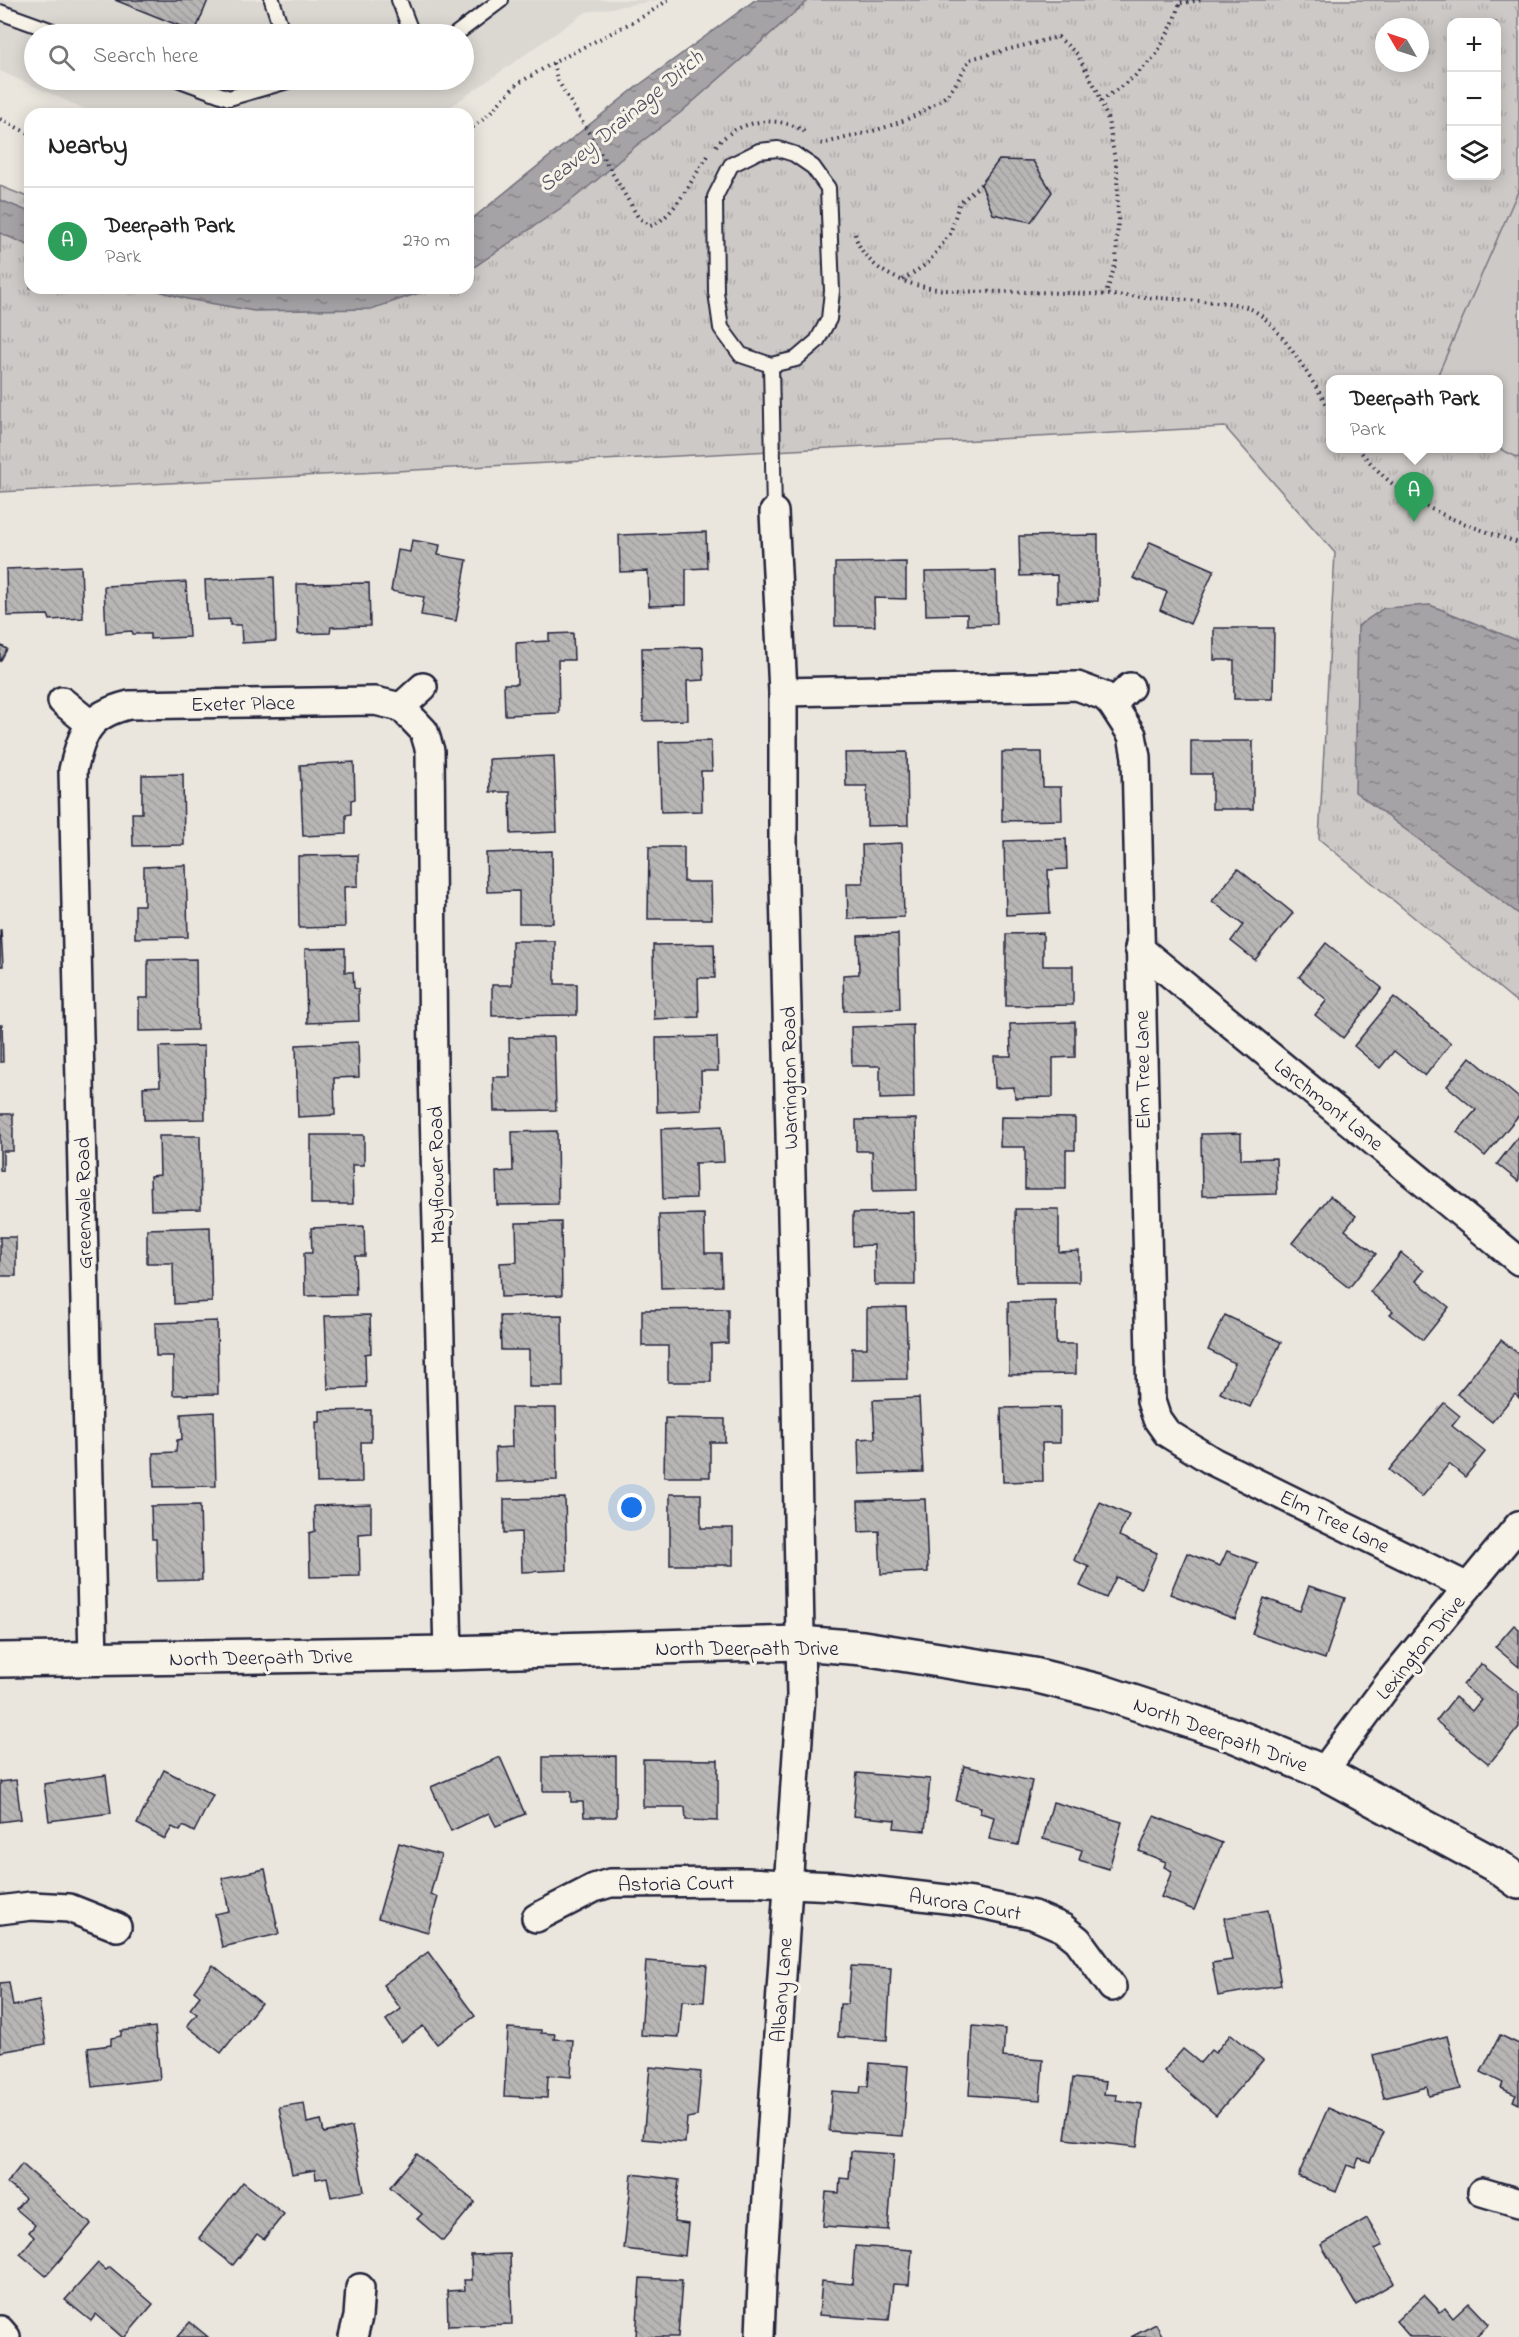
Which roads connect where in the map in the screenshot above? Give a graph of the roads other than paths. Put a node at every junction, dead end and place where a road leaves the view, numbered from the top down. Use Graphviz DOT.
graph roads {
  1 [pos="272,0"];
  2 [pos="399,0"];
  3 [pos="501,0"];
  4 [pos="0,12"];
  5 [pos="33,24"];
  6 [pos="280,24"];
  7 [pos="408,24"];
  8 [pos="469,24"];
  9 [pos="207,90"];
  10 [pos="257,90"];
  11 [pos="771,365"];
  12 [pos="774,512"];
  13 [pos="423,687"];
  14 [pos="783,692"];
  15 [pos="62,701"];
  16 [pos="401,707"];
  17 [pos="85,735"];
  18 [pos="1139,948"];
  19 [pos="1519,1261"];
  20 [pos="1519,1525"];
  21 [pos="1468,1587"];
  22 [pos="799,1643"];
  23 [pos="448,1653"];
  24 [pos="0,1660"];
  25 [pos="93,1660"];
  26 [pos="1323,1772"];
  27 [pos="1519,1882"];
  28 [pos="788,1886"];
  29 [pos="0,1910"];
  30 [pos="536,1918"];
  31 [pos="117,1927"];
  32 [pos="1112,1987"];
  33 [pos="1482,2192"];
  34 [pos="1519,2203"];
  35 [pos="360,2288"];
  36 [pos="0,2330"];
  37 [pos="6,2337"];
  38 [pos="353,2337"];
  39 [pos="760,2337"];
  1 -- 6 [label="lane"];
  2 -- 7 [label="lane"];
  3 -- 8 [label="lane"];
  4 -- 5 [label="lane"];
  9 -- 10 [label="lane"];
  11 -- 11 [label="lane"];
  11 -- 12 [label="lane"];
  12 -- 14 [label="street, Warrington Road"];
  13 -- 16 [label="street"];
  14 -- 18 [label="street, Elm Tree Lane"];
  14 -- 22 [label="street, Warrington Road"];
  15 -- 17 [label="street"];
  16 -- 17 [label="street, Exeter Place"];
  16 -- 23 [label="street, Mayflower Road"];
  17 -- 25 [label="street, Greenvale Road"];
  18 -- 19 [label="street, Larchmont Lane"];
  18 -- 21 [label="street, Elm Tree Lane"];
  20 -- 21 [label="street, Lexington Drive"];
  21 -- 26 [label="street, Lexington Drive"];
  22 -- 23 [label="street, North Deerpath Drive"];
  22 -- 26 [label="street, North Deerpath Drive"];
  22 -- 28 [label="street, Albany Lane"];
  23 -- 25 [label="street, North Deerpath Drive"];
  24 -- 25 [label="street, North Deerpath Drive"];
  26 -- 27 [label="street, North Deerpath Drive"];
  28 -- 30 [label="street, Astoria Court"];
  28 -- 32 [label="street, Aurora Court"];
  28 -- 39 [label="street, Albany Lane"];
  29 -- 31 [label="street"];
  33 -- 34 [label="street"];
  35 -- 38 [label="street"];
  36 -- 37 [label="street"];
}
